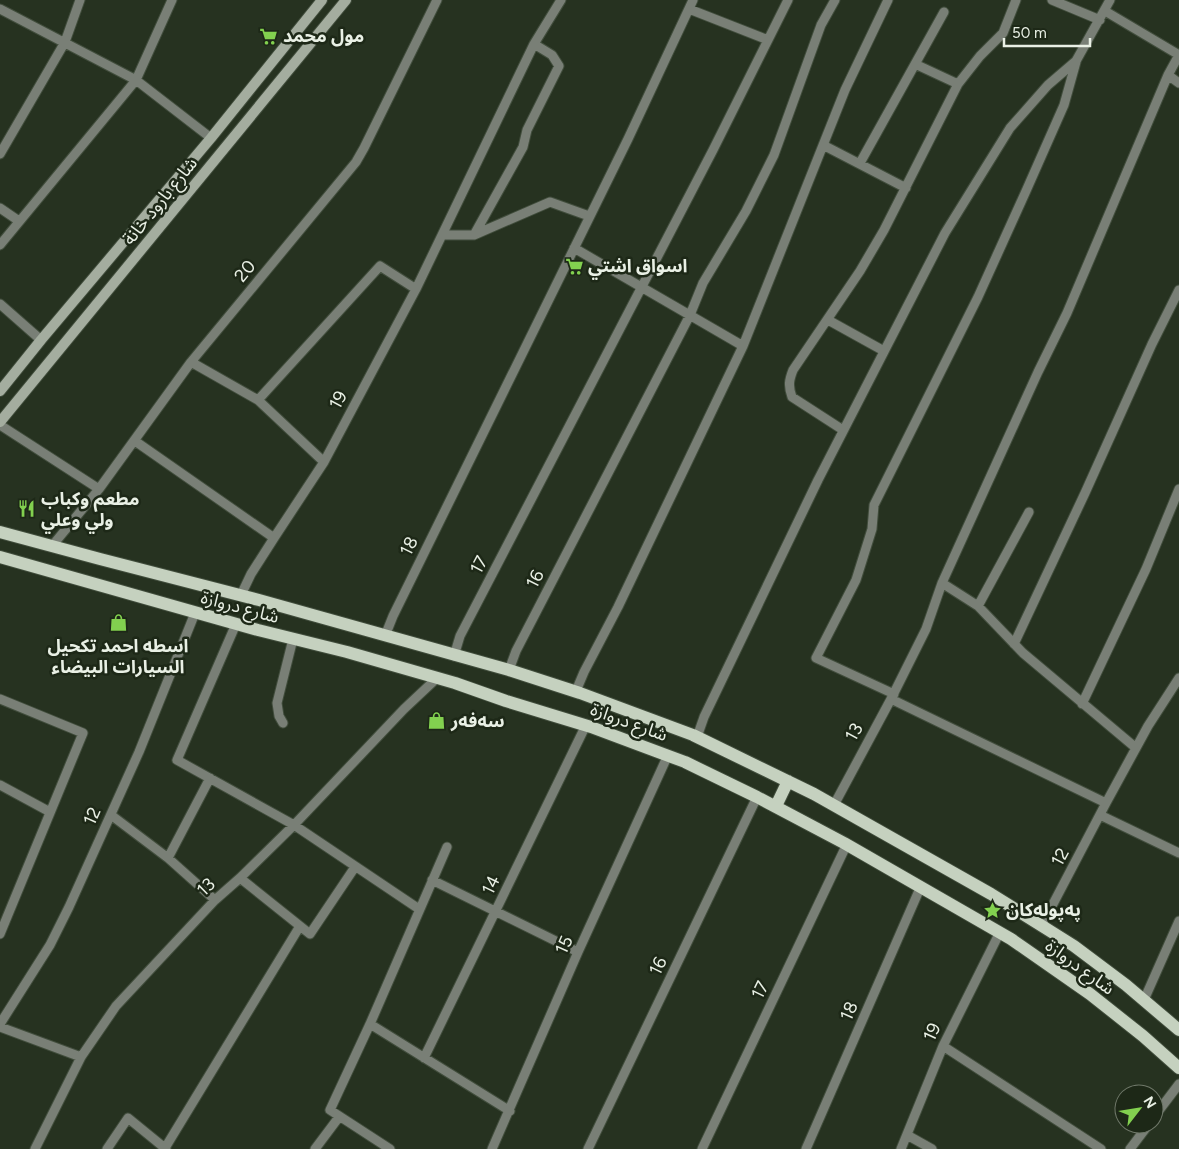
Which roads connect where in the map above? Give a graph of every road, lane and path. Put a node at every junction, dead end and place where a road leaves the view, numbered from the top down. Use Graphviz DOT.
graph roads {
  1 [pos="80,0"];
  2 [pos="172,0"];
  3 [pos="322,0"];
  4 [pos="346,0"];
  5 [pos="437,0"];
  6 [pos="561,0"];
  7 [pos="788,0"];
  8 [pos="836,0"];
  9 [pos="888,0"];
  10 [pos="1016,0"];
  11 [pos="1052,0"];
  12 [pos="1110,0"];
  13 [pos="691,4"];
  14 [pos="0,9"];
  15 [pos="1105,11"];
  16 [pos="944,12"];
  17 [pos="1100,20"];
  18 [pos="768,40"];
  19 [pos="65,42"];
  20 [pos="534,44"];
  21 [pos="1179,55"];
  22 [pos="1076,61"];
  23 [pos="915,64"];
  24 [pos="1168,76"];
  25 [pos="136,80"];
  26 [pos="1179,83"];
  27 [pos="958,84"];
  28 [pos="211,138"];
  29 [pos="823,145"];
  30 [pos="0,154"];
  31 [pos="860,163"];
  32 [pos="906,188"];
  33 [pos="0,208"];
  34 [pos="589,216"];
  35 [pos="19,221"];
  36 [pos="442,235"];
  37 [pos="474,235"];
  38 [pos="0,245"];
  39 [pos="574,248"];
  40 [pos="642,286"];
  41 [pos="416,289"];
  42 [pos="1179,290"];
  43 [pos="0,304"];
  44 [pos="690,315"];
  45 [pos="828,320"];
  46 [pos="41,340"];
  47 [pos="743,346"];
  48 [pos="884,351"];
  49 [pos="191,362"];
  50 [pos="0,392"];
  51 [pos="258,400"];
  52 [pos="0,424"];
  53 [pos="843,430"];
  54 [pos="135,440"];
  55 [pos="324,462"];
  56 [pos="1179,489"];
  57 [pos="99,490"];
  58 [pos="1029,512"];
  59 [pos="2,532"];
  60 [pos="274,538"];
  61 [pos="52,546"];
  62 [pos="1,559"];
  63 [pos="942,583"];
  64 [pos="241,595"];
  65 [pos="978,606"];
  66 [pos="195,613"];
  67 [pos="236,624"];
  68 [pos="385,636"];
  69 [pos="293,639"];
  70 [pos="1014,644"];
  71 [pos="454,656"];
  72 [pos="509,670"];
  73 [pos="437,678"];
  74 [pos="1179,678"];
  75 [pos="576,692"];
  76 [pos="892,696"];
  77 [pos="0,700"];
  78 [pos="1082,704"];
  79 [pos="284,723"];
  80 [pos="586,725"];
  81 [pos="697,737"];
  82 [pos="1136,748"];
  83 [pos="668,755"];
  84 [pos="210,778"];
  85 [pos="788,781"];
  86 [pos="0,785"];
  87 [pos="757,797"];
  88 [pos="1106,803"];
  89 [pos="834,805"];
  90 [pos="776,806"];
  91 [pos="50,812"];
  92 [pos="111,814"];
  93 [pos="1100,815"];
  94 [pos="294,825"];
  95 [pos="848,844"];
  96 [pos="447,847"];
  97 [pos="1179,853"];
  98 [pos="168,858"];
  99 [pos="355,867"];
  100 [pos="240,878"];
  101 [pos="432,880"];
  102 [pos="921,886"];
  103 [pos="215,900"];
  104 [pos="419,909"];
  105 [pos="496,912"];
  106 [pos="1179,921"];
  107 [pos="1042,925"];
  108 [pos="300,926"];
  109 [pos="1000,932"];
  110 [pos="0,934"];
  111 [pos="578,952"];
  112 [pos="1144,1000"];
  113 [pos="370,1024"];
  114 [pos="0,1025"];
  115 [pos="1179,1030"];
  116 [pos="942,1046"];
  117 [pos="81,1057"];
  118 [pos="424,1058"];
  119 [pos="1179,1068"];
  120 [pos="1179,1084"];
  121 [pos="1164,1104"];
  122 [pos="510,1111"];
  123 [pos="339,1117"];
  124 [pos="1141,1134"];
  125 [pos="907,1135"];
  126 [pos="35,1149"];
  127 [pos="107,1149"];
  128 [pos="166,1149"];
  129 [pos="315,1149"];
  130 [pos="390,1149"];
  131 [pos="492,1149"];
  132 [pos="588,1149"];
  133 [pos="702,1149"];
  134 [pos="806,1149"];
  135 [pos="902,1149"];
  136 [pos="932,1149"];
  137 [pos="1101,1149"];
  138 [pos="1130,1149"];
  1 -- 19 [label="street"];
  2 -- 25 [label="street"];
  3 -- 28 [label="main road, شارع بارود خانة"];
  4 -- 52 [label="main road, شارع بارود خانة"];
  5 -- 49 [label="street, 20"];
  6 -- 20 [label="street, 19"];
  7 -- 18 [label="street, 17"];
  8 -- 44 [label="street, 16"];
  9 -- 29 [label="street"];
  10 -- 27 [label="street"];
  11 -- 17 [label="street"];
  12 -- 15 [label="street"];
  13 -- 18 [label="street"];
  13 -- 34 [label="street, 18"];
  14 -- 19 [label="street"];
  15 -- 17 [label="street"];
  15 -- 21 [label="street"];
  16 -- 23 [label="street"];
  17 -- 22 [label="street"];
  18 -- 40 [label="street, 17"];
  19 -- 25 [label="street"];
  19 -- 30 [label="street"];
  20 -- 36 [label="street, 19"];
  20 -- 37 [label="street"];
  21 -- 24 [label="street, 13"];
  22 -- 48 [label="street"];
  22 -- 76 [label="street"];
  23 -- 27 [label="street"];
  23 -- 31 [label="street"];
  24 -- 26 [label="street"];
  24 -- 63 [label="street, 13"];
  25 -- 28 [label="street"];
  25 -- 35 [label="street"];
  27 -- 32 [label="street"];
  28 -- 46 [label="main road, شارع بارود خانة"];
  29 -- 31 [label="street"];
  29 -- 47 [label="street"];
  31 -- 32 [label="street"];
  32 -- 45 [label="street"];
  33 -- 35 [label="street"];
  34 -- 37 [label="street"];
  34 -- 39 [label="street, 18"];
  35 -- 38 [label="street"];
  36 -- 37 [label="street"];
  36 -- 41 [label="street, 19"];
  39 -- 40 [label="street"];
  39 -- 68 [label="street, 18"];
  40 -- 44 [label="street"];
  40 -- 71 [label="street, 17"];
  41 -- 51 [label="street"];
  41 -- 55 [label="street, 19"];
  42 -- 70 [label="street"];
  43 -- 46 [label="street"];
  44 -- 47 [label="street"];
  44 -- 72 [label="street, 16"];
  45 -- 48 [label="street"];
  45 -- 53 [label="street"];
  46 -- 50 [label="main road, شارع بارود خانة"];
  47 -- 75 [label="street"];
  48 -- 53 [label="street"];
  49 -- 51 [label="street"];
  49 -- 54 [label="street, 20"];
  51 -- 55 [label="street"];
  52 -- 57 [label="street"];
  53 -- 81 [label="street"];
  54 -- 57 [label="street, 20"];
  54 -- 60 [label="street"];
  55 -- 60 [label="street, 19"];
  56 -- 78 [label="street"];
  57 -- 61 [label="street, 20"];
  58 -- 65 [label="street"];
  59 -- 61 [label="main road, شارع دروازة"];
  60 -- 64 [label="street, 19"];
  61 -- 64 [label="main road, شارع دروازة"];
  62 -- 66 [label="main road, شارع دروازة"];
  63 -- 65 [label="street"];
  63 -- 76 [label="street, 13"];
  64 -- 68 [label="main road, شارع دروازة"];
  65 -- 70 [label="street"];
  66 -- 67 [label="main road, شارع دروازة"];
  66 -- 92 [label="street, 12"];
  67 -- 69 [label="main road, شارع دروازة"];
  67 -- 84 [label="street"];
  68 -- 71 [label="main road, شارع دروازة"];
  69 -- 73 [label="main road, شارع دروازة"];
  69 -- 79 [label="street"];
  70 -- 78 [label="street"];
  71 -- 72 [label="main road, شارع دروازة"];
  72 -- 75 [label="main road, شارع دروازة"];
  73 -- 80 [label="main road, شارع دروازة"];
  73 -- 94 [label="street, 13"];
  74 -- 82 [label="street, 12"];
  75 -- 81 [label="main road, شارع دروازة"];
  76 -- 88 [label="street"];
  76 -- 89 [label="street, 13"];
  77 -- 91 [label="street"];
  78 -- 82 [label="street"];
  80 -- 83 [label="main road, شارع دروازة"];
  80 -- 105 [label="street, 14"];
  81 -- 85 [label="main road, شارع دروازة"];
  82 -- 88 [label="street, 12"];
  83 -- 87 [label="main road, شارع دروازة"];
  83 -- 111 [label="street, 15"];
  84 -- 94 [label="street"];
  84 -- 98 [label="street"];
  85 -- 89 [label="main road, شارع دروازة"];
  85 -- 90 [label="main road"];
  86 -- 91 [label="street"];
  87 -- 90 [label="main road, شارع دروازة"];
  87 -- 132 [label="street, 16"];
  88 -- 93 [label="street, 12"];
  89 -- 107 [label="main road, شارع دروازة"];
  90 -- 95 [label="main road, شارع دروازة"];
  91 -- 110 [label="street"];
  92 -- 98 [label="street"];
  92 -- 114 [label="street, 12"];
  93 -- 97 [label="street"];
  93 -- 107 [label="street, 12"];
  94 -- 99 [label="street"];
  94 -- 100 [label="street, 13"];
  95 -- 102 [label="main road, شارع دروازة"];
  95 -- 133 [label="street, 17"];
  96 -- 101 [label="street"];
  98 -- 103 [label="street"];
  99 -- 104 [label="street"];
  99 -- 108 [label="street"];
  100 -- 103 [label="street, 13"];
  100 -- 108 [label="street"];
  101 -- 104 [label="street"];
  101 -- 105 [label="street"];
  102 -- 109 [label="main road, شارع دروازة"];
  102 -- 134 [label="street, 18"];
  103 -- 117 [label="street, 13"];
  104 -- 113 [label="street"];
  105 -- 111 [label="street"];
  105 -- 118 [label="street, 14"];
  106 -- 112 [label="street"];
  107 -- 112 [label="main road, شارع دروازة"];
  108 -- 128 [label="street"];
  109 -- 116 [label="street, 19"];
  109 -- 119 [label="main road, شارع دروازة"];
  111 -- 122 [label="street, 15"];
  112 -- 115 [label="main road, شارع دروازة"];
  113 -- 118 [label="street"];
  113 -- 123 [label="street"];
  114 -- 117 [label="street"];
  116 -- 125 [label="street, 19"];
  116 -- 137 [label="street"];
  117 -- 126 [label="street, 13"];
  118 -- 122 [label="street"];
  120 -- 121 [label="street"];
  122 -- 131 [label="street, 15"];
  123 -- 129 [label="street"];
  123 -- 130 [label="street"];
  124 -- 138 [label="street"];
  125 -- 135 [label="street, 19"];
  125 -- 136 [label="street"];
  127 -- 128 [label="street"];
}
